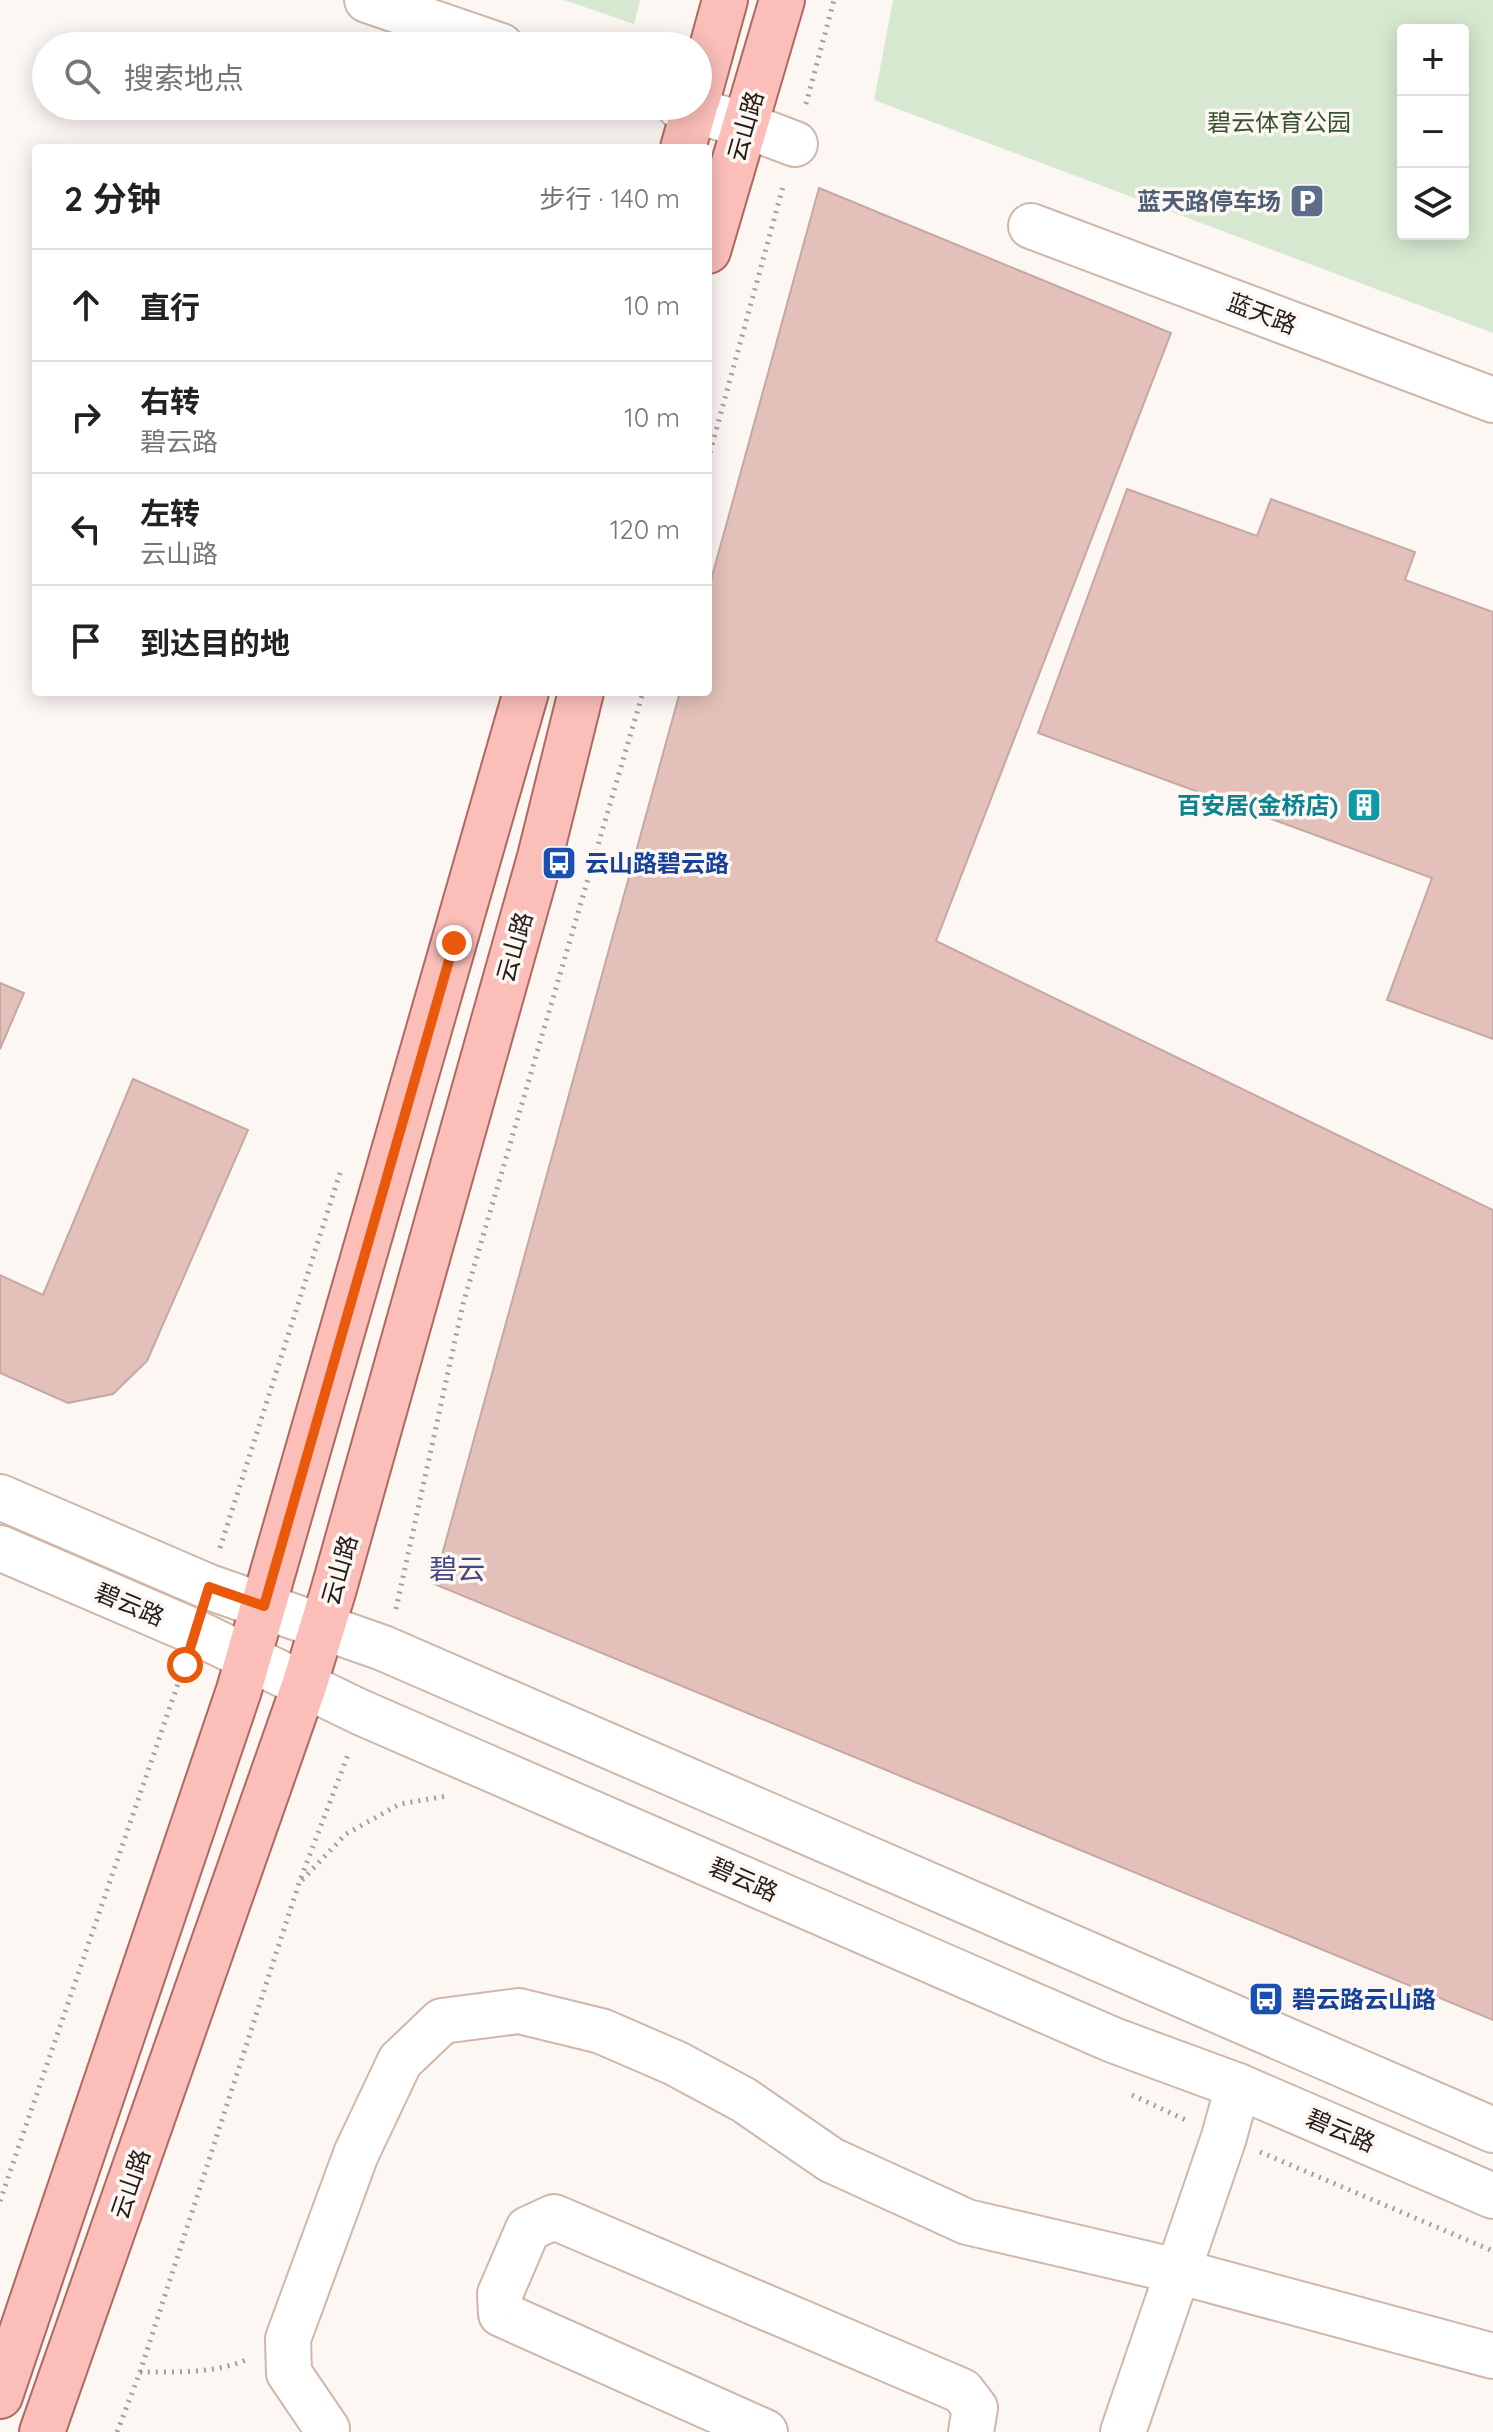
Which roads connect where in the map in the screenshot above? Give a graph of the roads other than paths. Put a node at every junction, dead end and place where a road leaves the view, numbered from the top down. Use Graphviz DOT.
graph roads {
  1 [pos="367,0"];
  2 [pos="725,0"];
  3 [pos="782,0"];
  4 [pos="460,32"];
  5 [pos="712,42"];
  6 [pos="712,118"];
  7 [pos="745,125"];
  8 [pos="795,144"];
  9 [pos="1031,226"];
  10 [pos="712,237"];
  11 [pos="1493,400"];
  12 [pos="525,696"];
  13 [pos="580,696"];
  14 [pos="0,1497"];
  15 [pos="0,1548"];
  16 [pos="264,1606"];
  17 [pos="322,1627"];
  18 [pos="248,1658"];
  19 [pos="304,1686"];
  20 [pos="1238,2086"];
  21 [pos="1493,2130"];
  22 [pos="1493,2196"];
  23 [pos="1177,2271"];
  24 [pos="1493,2356"];
  25 [pos="0,2396"];
  26 [pos="327,2429"];
  27 [pos="42,2432"];
  28 [pos="765,2432"];
  29 [pos="971,2432"];
  30 [pos="1123,2432"];
  1 -- 4 [label="street"];
  2 -- 5 [label="main road"];
  3 -- 7 [label="main road, 云山路"];
  6 -- 7 [label="street"];
  7 -- 8 [label="street"];
  7 -- 10 [label="main road, 云山路"];
  9 -- 11 [label="street, 蓝天路"];
  12 -- 16 [label="main road"];
  13 -- 17 [label="main road, 云山路"];
  14 -- 16 [label="street, 碧云路"];
  15 -- 18 [label="street, 碧云路"];
  16 -- 17 [label="street, 碧云路"];
  16 -- 18 [label="main road"];
  17 -- 19 [label="main road, 云山路"];
  17 -- 21 [label="street, 碧云路"];
  18 -- 19 [label="street, 碧云路"];
  18 -- 25 [label="main road"];
  19 -- 20 [label="street, 碧云路"];
  19 -- 27 [label="main road, 云山路"];
  20 -- 22 [label="street, 碧云路"];
  20 -- 23 [label="street"];
  23 -- 24 [label="street"];
  23 -- 26 [label="street"];
  23 -- 30 [label="street"];
  28 -- 29 [label="street"];
}
